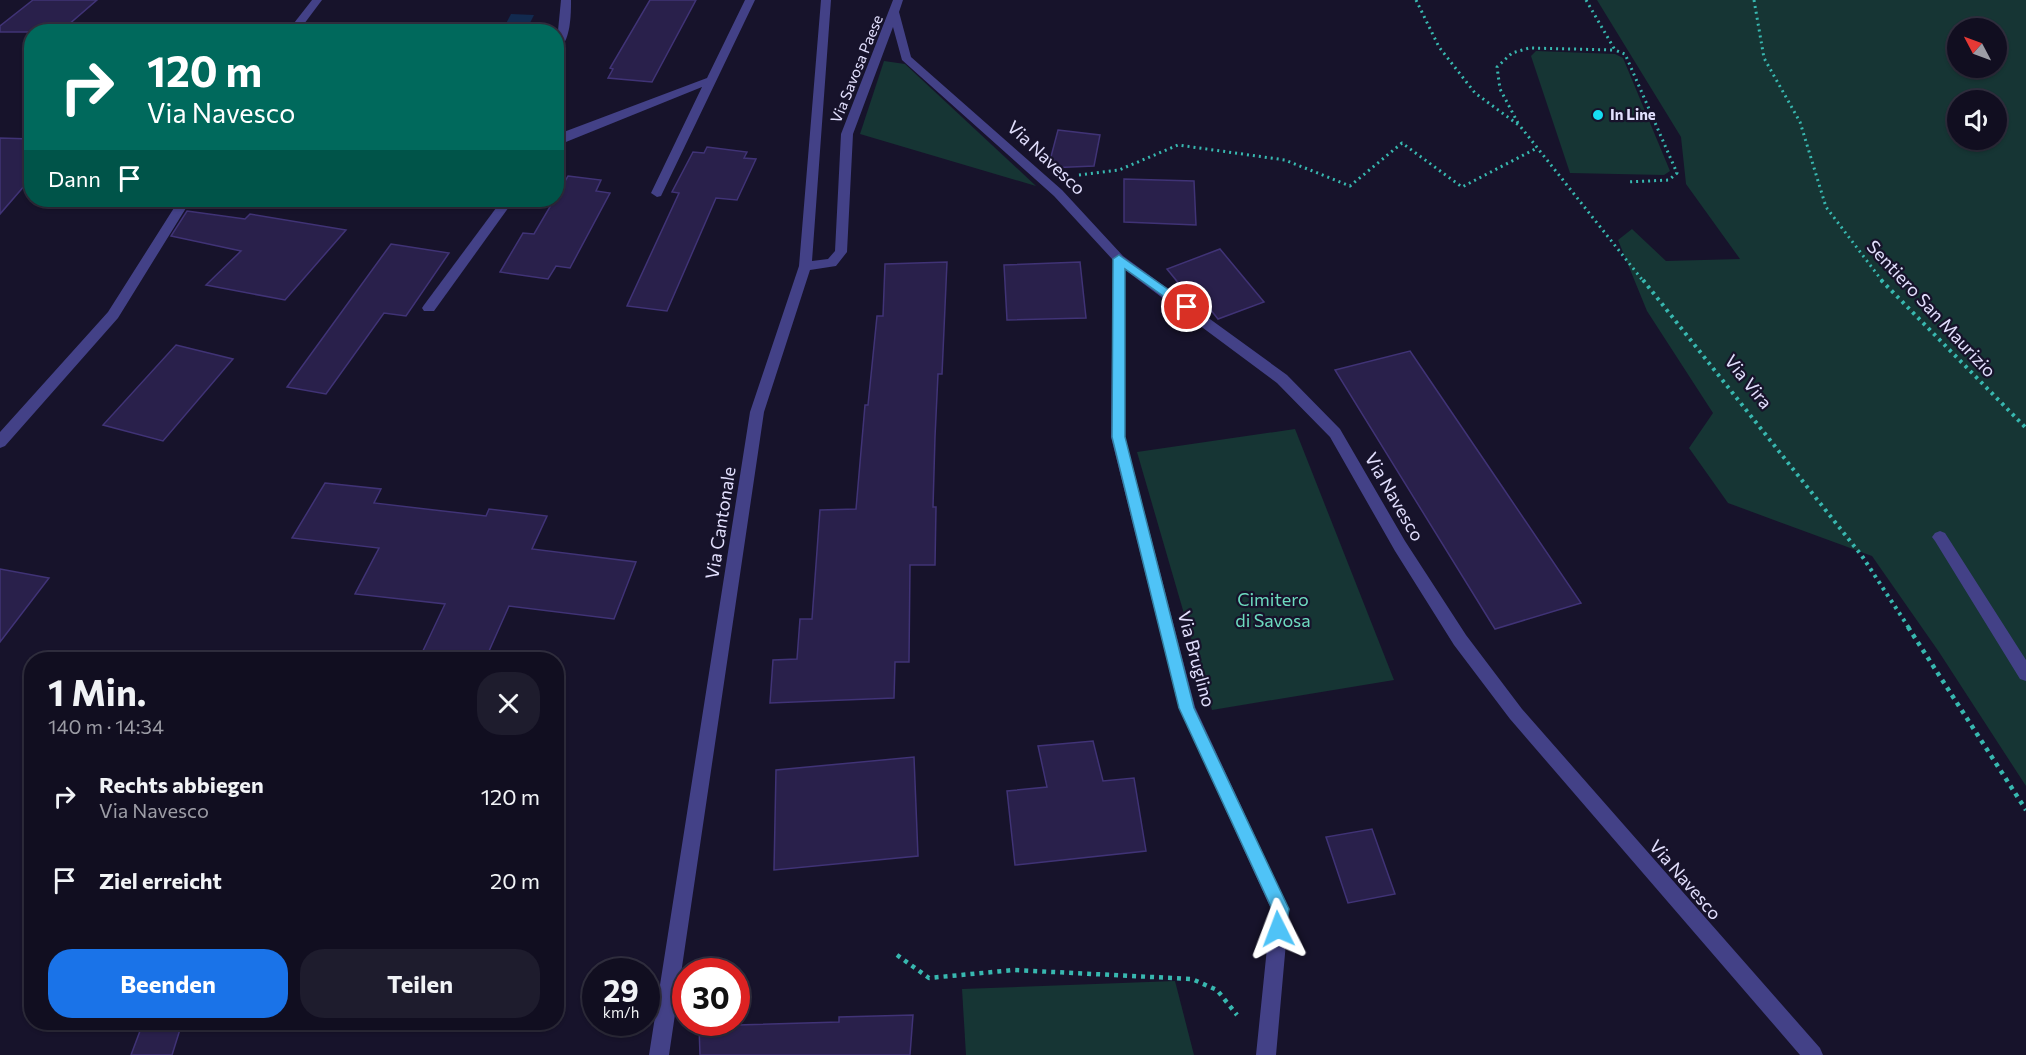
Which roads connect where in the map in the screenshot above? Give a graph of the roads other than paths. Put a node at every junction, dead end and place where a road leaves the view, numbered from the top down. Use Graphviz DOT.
graph roads {
  1 [pos="317,0"];
  2 [pos="566,0"];
  3 [pos="750,0"];
  4 [pos="826,0"];
  5 [pos="896,7"];
  6 [pos="298,24"];
  7 [pos="564,26"];
  8 [pos="711,80"];
  9 [pos="564,137"];
  10 [pos="657,193"];
  11 [pos="181,207"];
  12 [pos="503,207"];
  13 [pos="1119,259"];
  14 [pos="805,266"];
  15 [pos="429,308"];
  16 [pos="0,442"];
  17 [pos="1940,537"];
  18 [pos="2026,674"];
  19 [pos="659,1055"];
  20 [pos="1266,1055"];
  21 [pos="1813,1055"];
  1 -- 6 [label="street"];
  2 -- 7 [label="street"];
  3 -- 8 [label="street"];
  4 -- 14 [label="street, Via Cantonale"];
  5 -- 13 [label="street, Via Navesco"];
  5 -- 14 [label="street, Via Savosa Paese"];
  8 -- 9 [label="street"];
  8 -- 10 [label="street"];
  11 -- 16 [label="street"];
  12 -- 15 [label="street"];
  13 -- 20 [label="street, Via Bruglino"];
  13 -- 21 [label="street, Via Navesco"];
  14 -- 19 [label="street, Via Cantonale"];
  17 -- 18 [label="street"];
}
